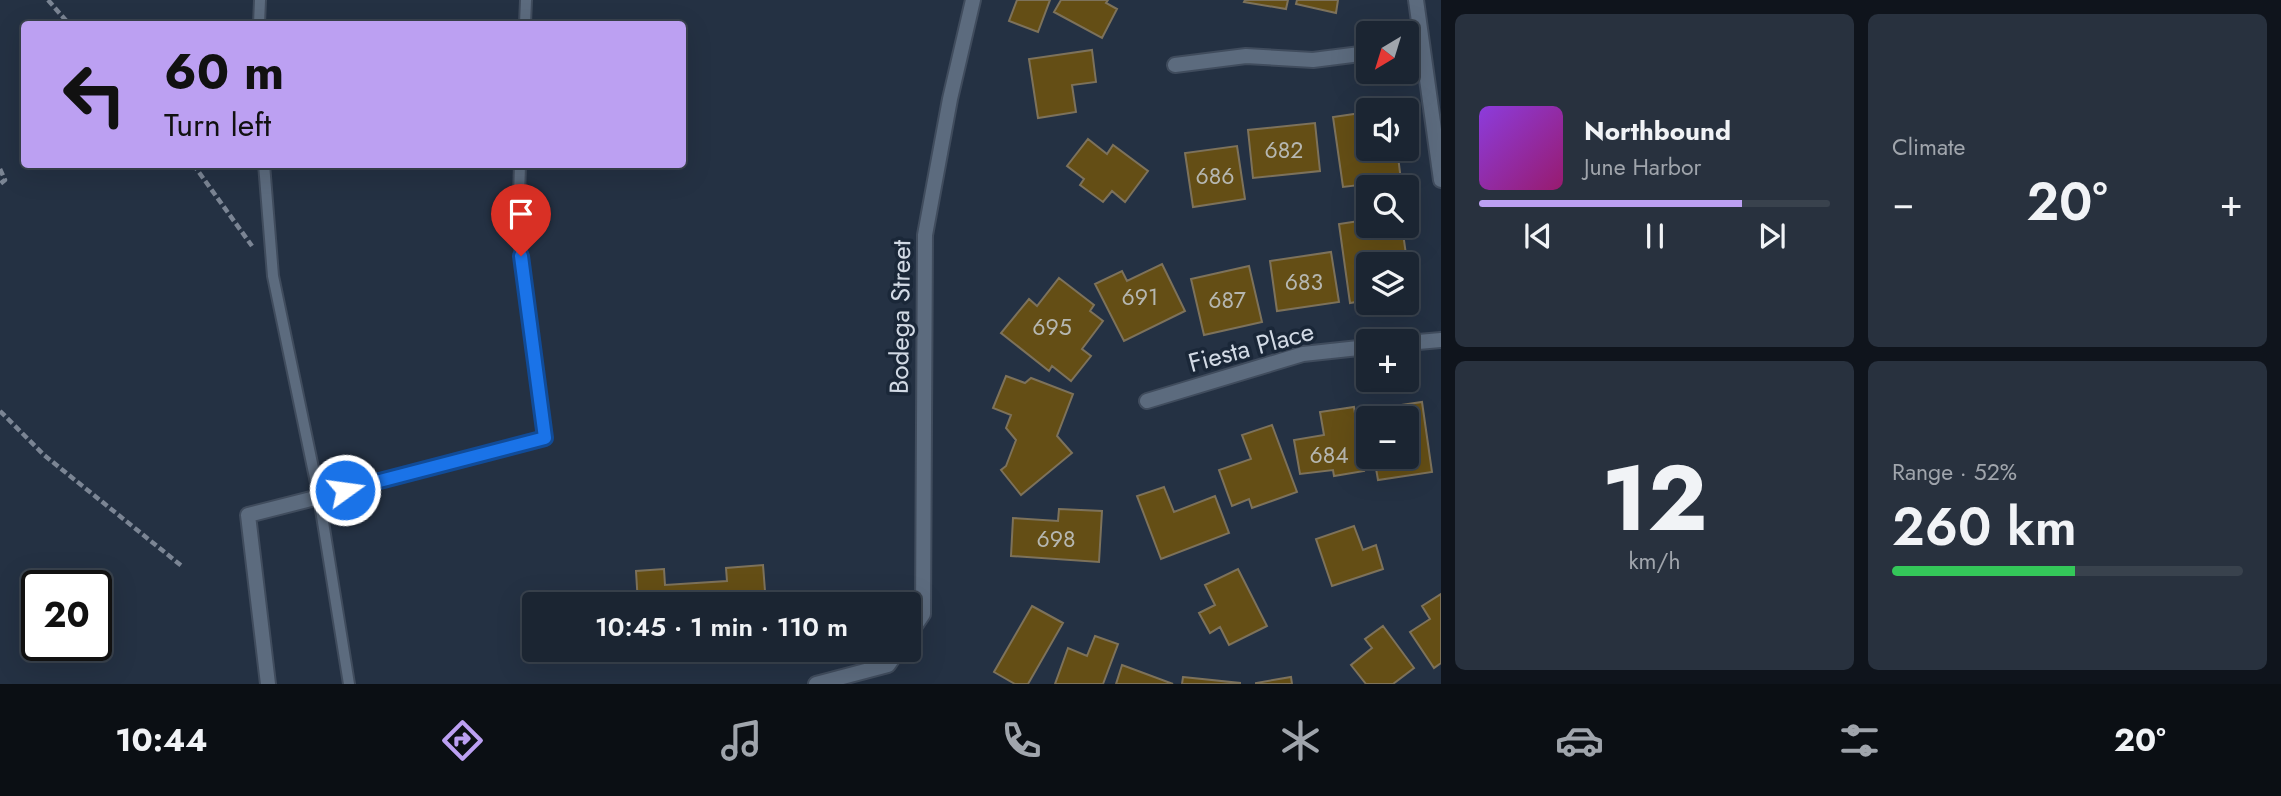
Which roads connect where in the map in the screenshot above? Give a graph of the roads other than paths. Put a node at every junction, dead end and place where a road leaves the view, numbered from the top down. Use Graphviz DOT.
graph roads {
  1 [pos="260,0"];
  2 [pos="526,0"];
  3 [pos="973,0"];
  4 [pos="1416,0"];
  5 [pos="260,21"];
  6 [pos="525,21"];
  7 [pos="1415,21"];
  8 [pos="1356,55"];
  9 [pos="1175,65"];
  10 [pos="1419,72"];
  11 [pos="264,168"];
  12 [pos="520,168"];
  13 [pos="1441,180"];
  14 [pos="1441,340"];
  15 [pos="1419,342"];
  16 [pos="1356,348"];
  17 [pos="1147,401"];
  18 [pos="320,497"];
  19 [pos="921,617"];
  20 [pos="890,662"];
  21 [pos="268,684"];
  22 [pos="349,684"];
  23 [pos="816,684"];
  1 -- 5 [label="lane"];
  2 -- 6 [label="lane"];
  3 -- 19 [label="street, Bodega Street"];
  4 -- 7 [label="street"];
  8 -- 9 [label="street"];
  10 -- 13 [label="street"];
  11 -- 18 [label="lane"];
  12 -- 18 [label="lane"];
  14 -- 15 [label="street"];
  16 -- 17 [label="street, Fiesta Place"];
  18 -- 21 [label="street"];
  18 -- 22 [label="lane"];
  20 -- 23 [label="street"];
}
